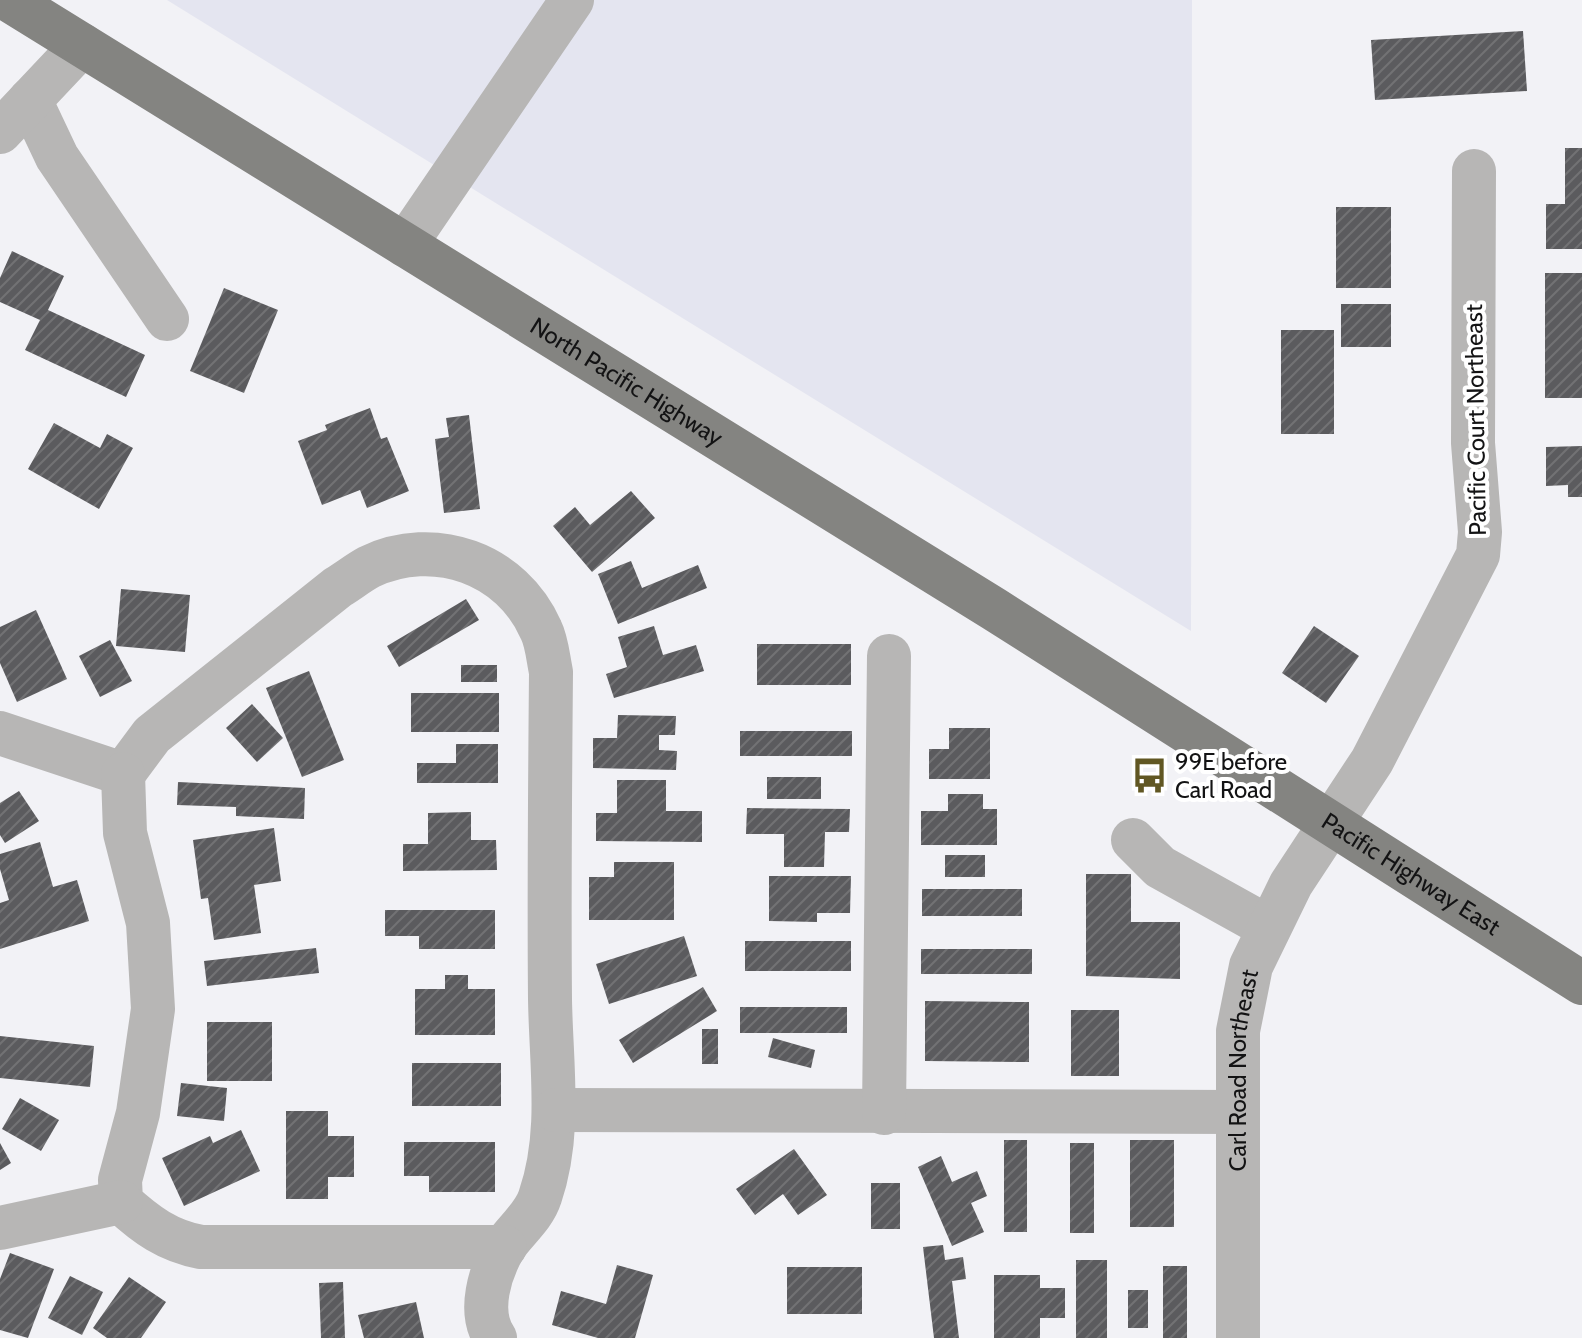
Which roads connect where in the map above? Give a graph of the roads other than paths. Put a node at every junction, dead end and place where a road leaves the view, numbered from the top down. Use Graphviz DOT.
graph roads {
  1 [pos="9,0"];
  2 [pos="572,0"];
  3 [pos="82,45"];
  4 [pos="30,100"];
  5 [pos="0,132"];
  6 [pos="1474,171"];
  7 [pos="405,245"];
  8 [pos="167,319"];
  9 [pos="889,656"];
  10 [pos="0,733"];
  11 [pos="1242,765"];
  12 [pos="123,774"];
  13 [pos="1333,825"];
  14 [pos="1133,840"];
  15 [pos="1268,927"];
  16 [pos="1582,983"];
  17 [pos="555,1110"];
  18 [pos="1237,1112"];
  19 [pos="884,1113"];
  20 [pos="121,1202"];
  21 [pos="0,1228"];
  22 [pos="505,1247"];
  23 [pos="495,1338"];
  24 [pos="1238,1338"];
  1 -- 3 [label="main road, North Pacific Highway"];
  2 -- 7 [label="street"];
  3 -- 4 [label="street"];
  3 -- 7 [label="main road, North Pacific Highway"];
  4 -- 5 [label="street"];
  4 -- 8 [label="street"];
  6 -- 13 [label="street, Pacific Court Northeast"];
  7 -- 11 [label="main road, North Pacific Highway"];
  9 -- 19 [label="street"];
  10 -- 12 [label="street"];
  11 -- 13 [label="main road, Pacific Highway East"];
  12 -- 17 [label="street"];
  12 -- 20 [label="street"];
  13 -- 15 [label="street, Carl Road Northeast"];
  13 -- 16 [label="main road, Pacific Highway East"];
  14 -- 15 [label="street"];
  15 -- 18 [label="street, Carl Road Northeast"];
  17 -- 19 [label="street"];
  17 -- 22 [label="street"];
  18 -- 19 [label="street"];
  18 -- 24 [label="street, Carl Road Northeast"];
  20 -- 21 [label="street"];
  20 -- 22 [label="street"];
  22 -- 23 [label="street"];
}
